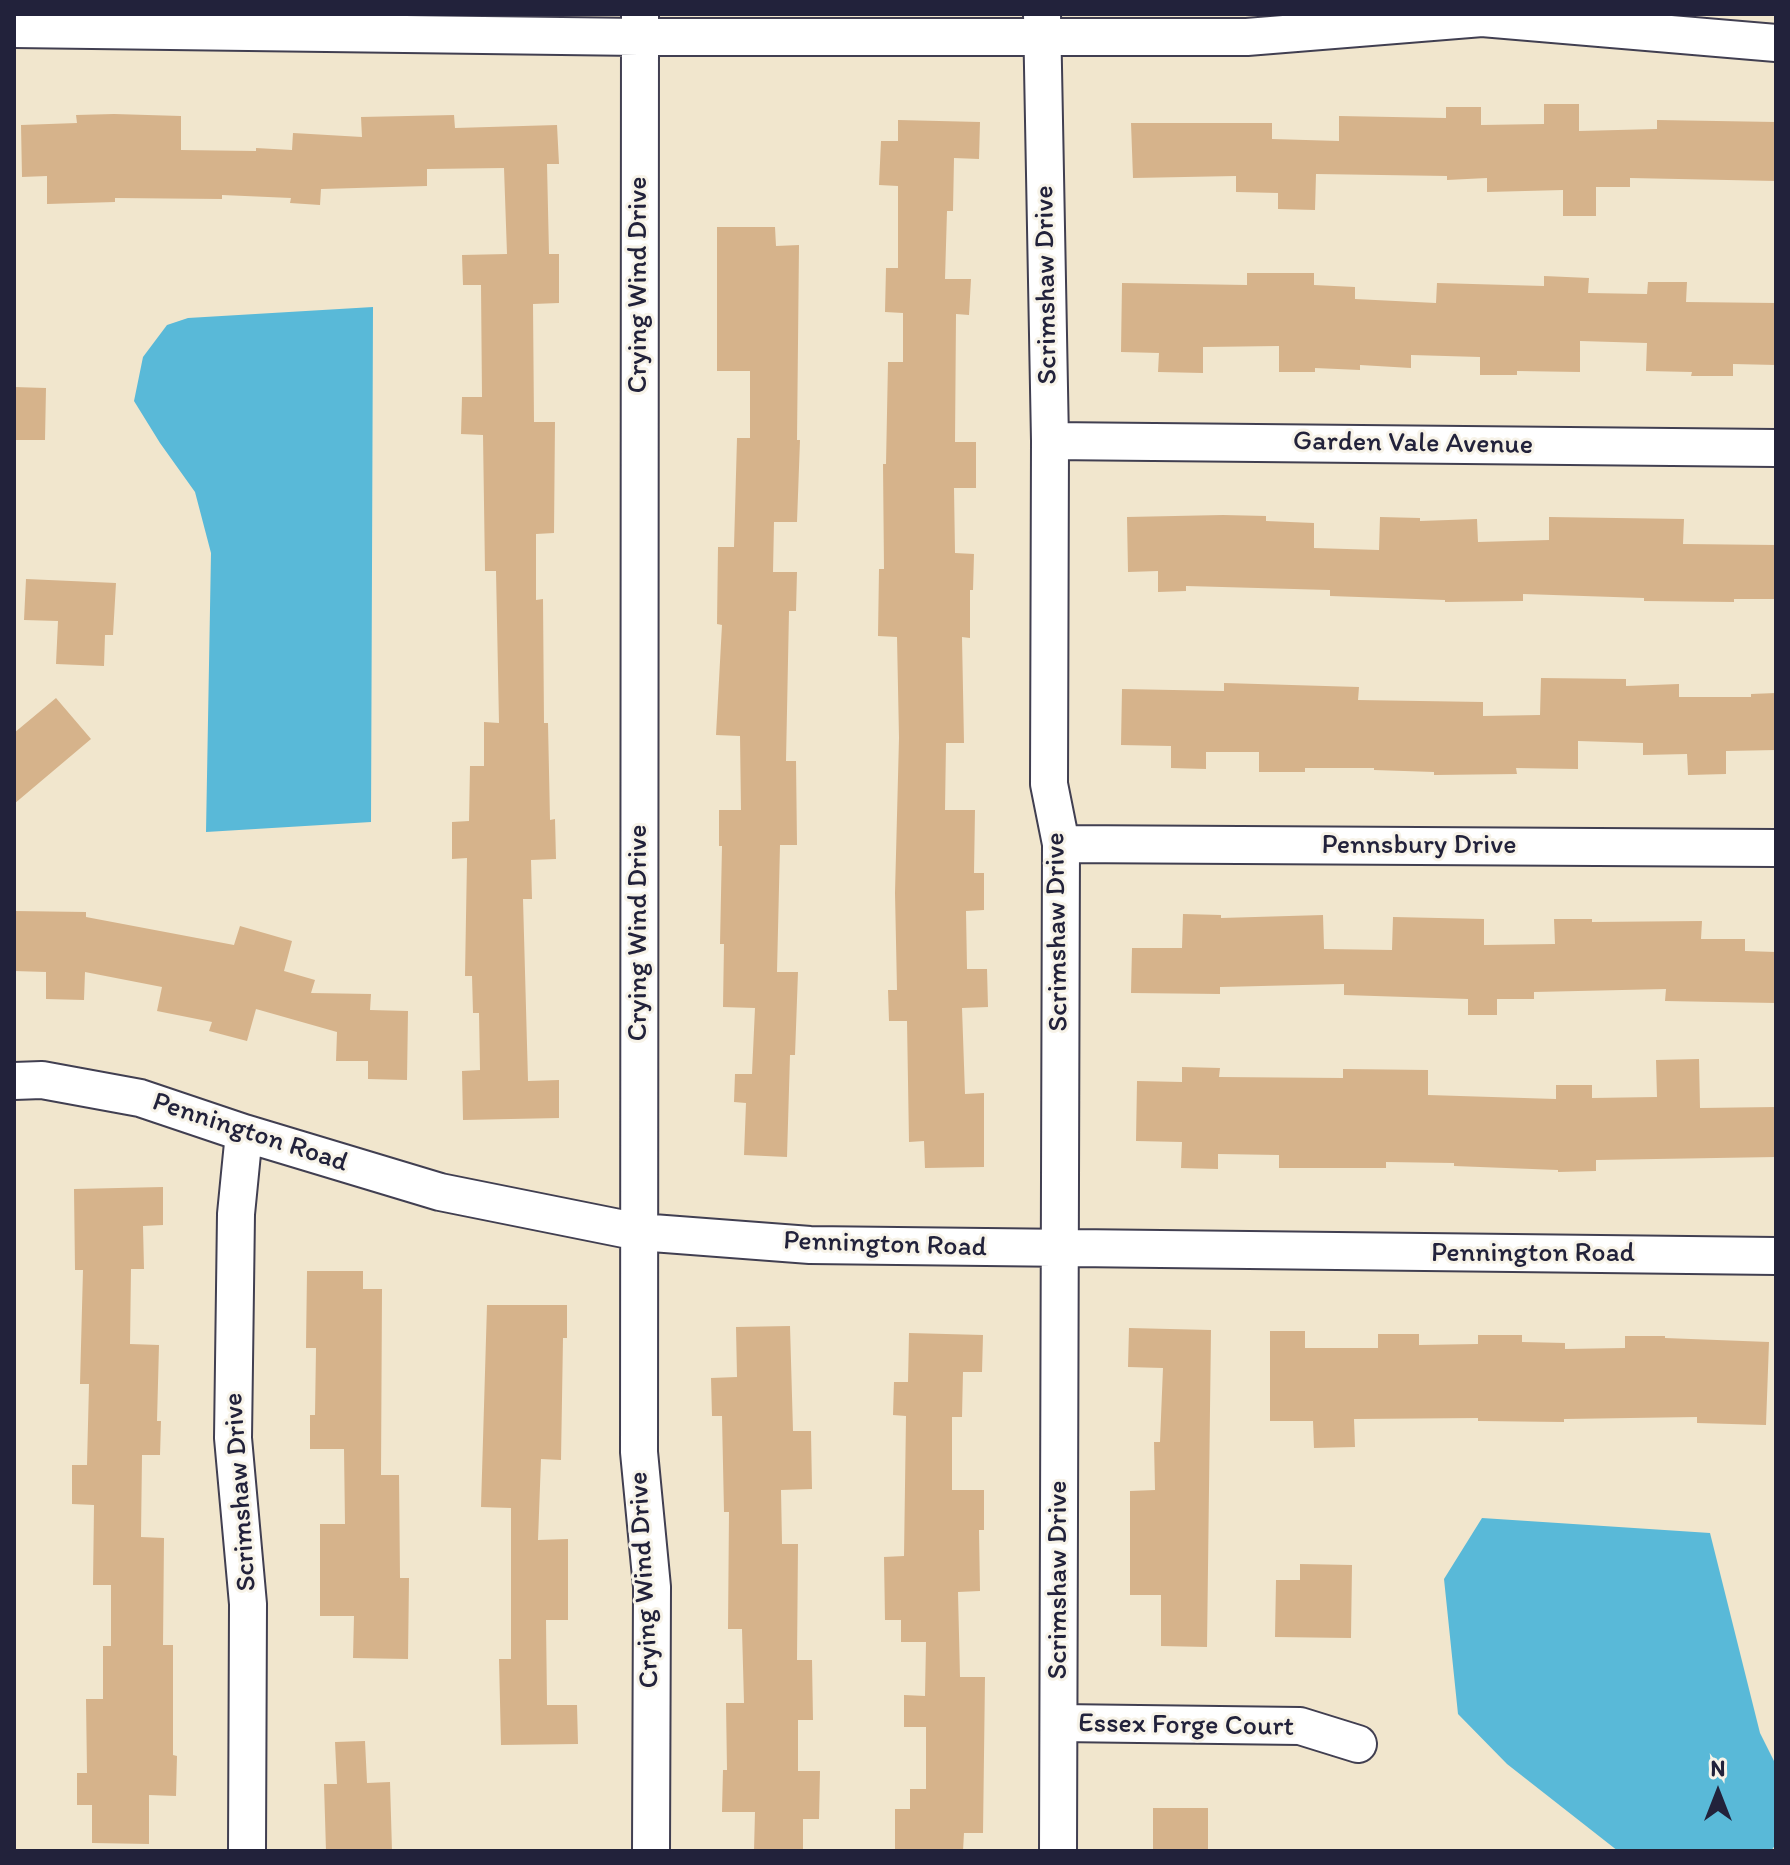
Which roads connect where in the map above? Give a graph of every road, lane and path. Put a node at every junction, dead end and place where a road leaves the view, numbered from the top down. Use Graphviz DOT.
graph roads {
  1 [pos="202,22"];
  2 [pos="1042,25"];
  3 [pos="639,26"];
  4 [pos="14,29"];
  5 [pos="1776,43"];
  6 [pos="1050,441"];
  7 [pos="1776,448"];
  8 [pos="1061,844"];
  9 [pos="1776,848"];
  10 [pos="14,1081"];
  11 [pos="244,1133"];
  12 [pos="639,1232"];
  13 [pos="1060,1250"];
  14 [pos="1776,1256"];
  15 [pos="1059,1723"];
  16 [pos="1358,1744"];
  17 [pos="247,1851"];
  18 [pos="651,1851"];
  19 [pos="1058,1851"];
  1 -- 3 [label="street"];
  1 -- 4 [label="street"];
  2 -- 3 [label="street"];
  2 -- 5 [label="street"];
  2 -- 6 [label="street, Scrimshaw Drive"];
  3 -- 12 [label="street, Crying Wind Drive"];
  6 -- 7 [label="street, Garden Vale Avenue"];
  6 -- 8 [label="street, Scrimshaw Drive"];
  8 -- 9 [label="street, Pennsbury Drive"];
  8 -- 13 [label="street, Scrimshaw Drive"];
  10 -- 11 [label="street, Pennington Road"];
  11 -- 12 [label="street, Pennington Road"];
  11 -- 17 [label="street, Scrimshaw Drive"];
  12 -- 13 [label="street, Pennington Road"];
  12 -- 18 [label="street, Crying Wind Drive"];
  13 -- 14 [label="street, Pennington Road"];
  13 -- 15 [label="street, Scrimshaw Drive"];
  15 -- 16 [label="street, Essex Forge Court"];
  15 -- 19 [label="street, Scrimshaw Drive"];
}
